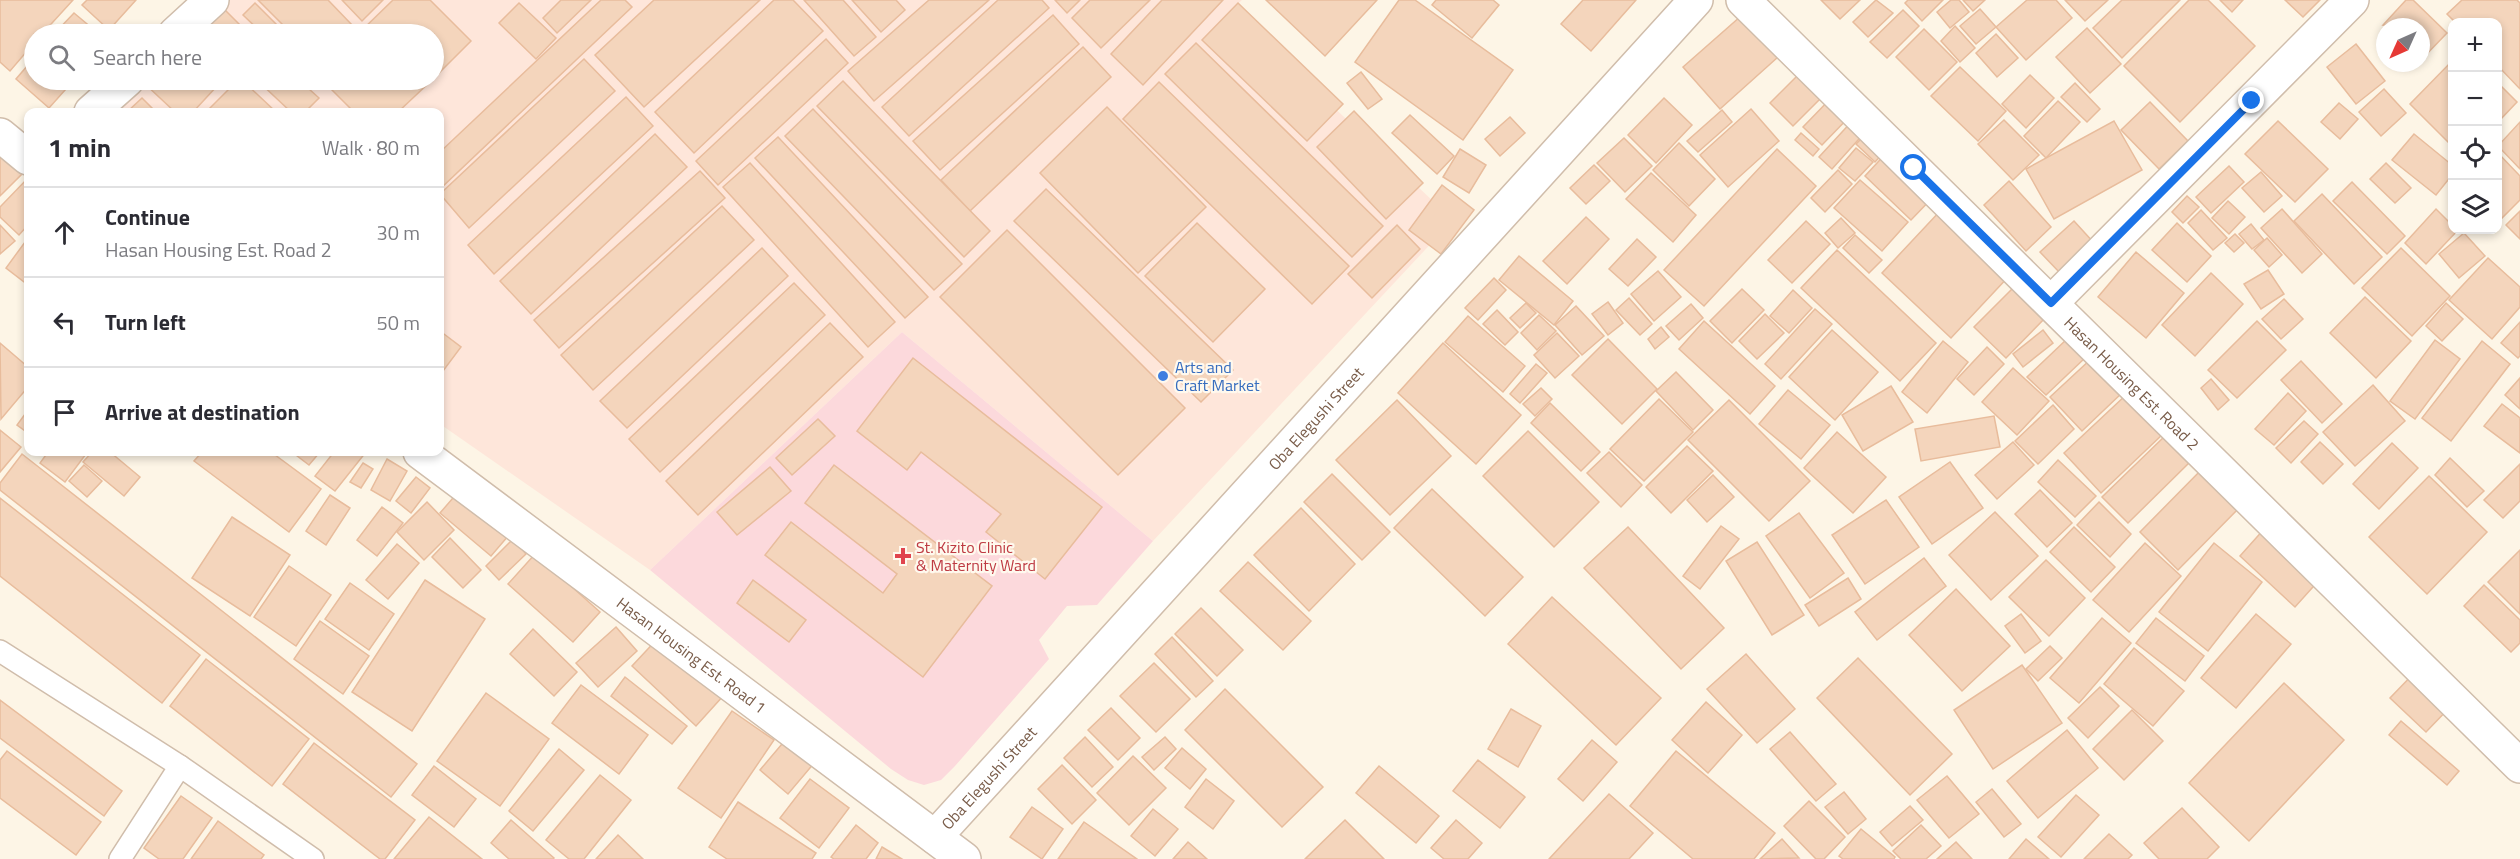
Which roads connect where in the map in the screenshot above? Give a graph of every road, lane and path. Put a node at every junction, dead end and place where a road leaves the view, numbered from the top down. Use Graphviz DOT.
graph roads {
  1 [pos="212,0"];
  2 [pos="1696,0"];
  3 [pos="1743,0"];
  4 [pos="2352,0"];
  5 [pos="186,24"];
  6 [pos="116,90"];
  7 [pos="96,108"];
  8 [pos="0,135"];
  9 [pos="24,155"];
  10 [pos="2051,303"];
  11 [pos="425,456"];
  12 [pos="0,651"];
  13 [pos="180,766"];
  14 [pos="2520,766"];
  15 [pos="935,837"];
  16 [pos="120,859"];
  17 [pos="313,859"];
  18 [pos="964,859"];
  1 -- 5 [label="street"];
  2 -- 15 [label="street, Oba Elegushi Street"];
  3 -- 10 [label="street, Hasan Housing Est. Road 2"];
  4 -- 10 [label="street"];
  6 -- 7 [label="street"];
  8 -- 9 [label="street"];
  10 -- 14 [label="street, Hasan Housing Est. Road 2"];
  11 -- 15 [label="street, Hasan Housing Est. Road 1"];
  12 -- 13 [label="lane"];
  13 -- 16 [label="lane"];
  13 -- 17 [label="lane"];
  15 -- 18 [label="street, Hasan Housing Est. Road 1"];
}
